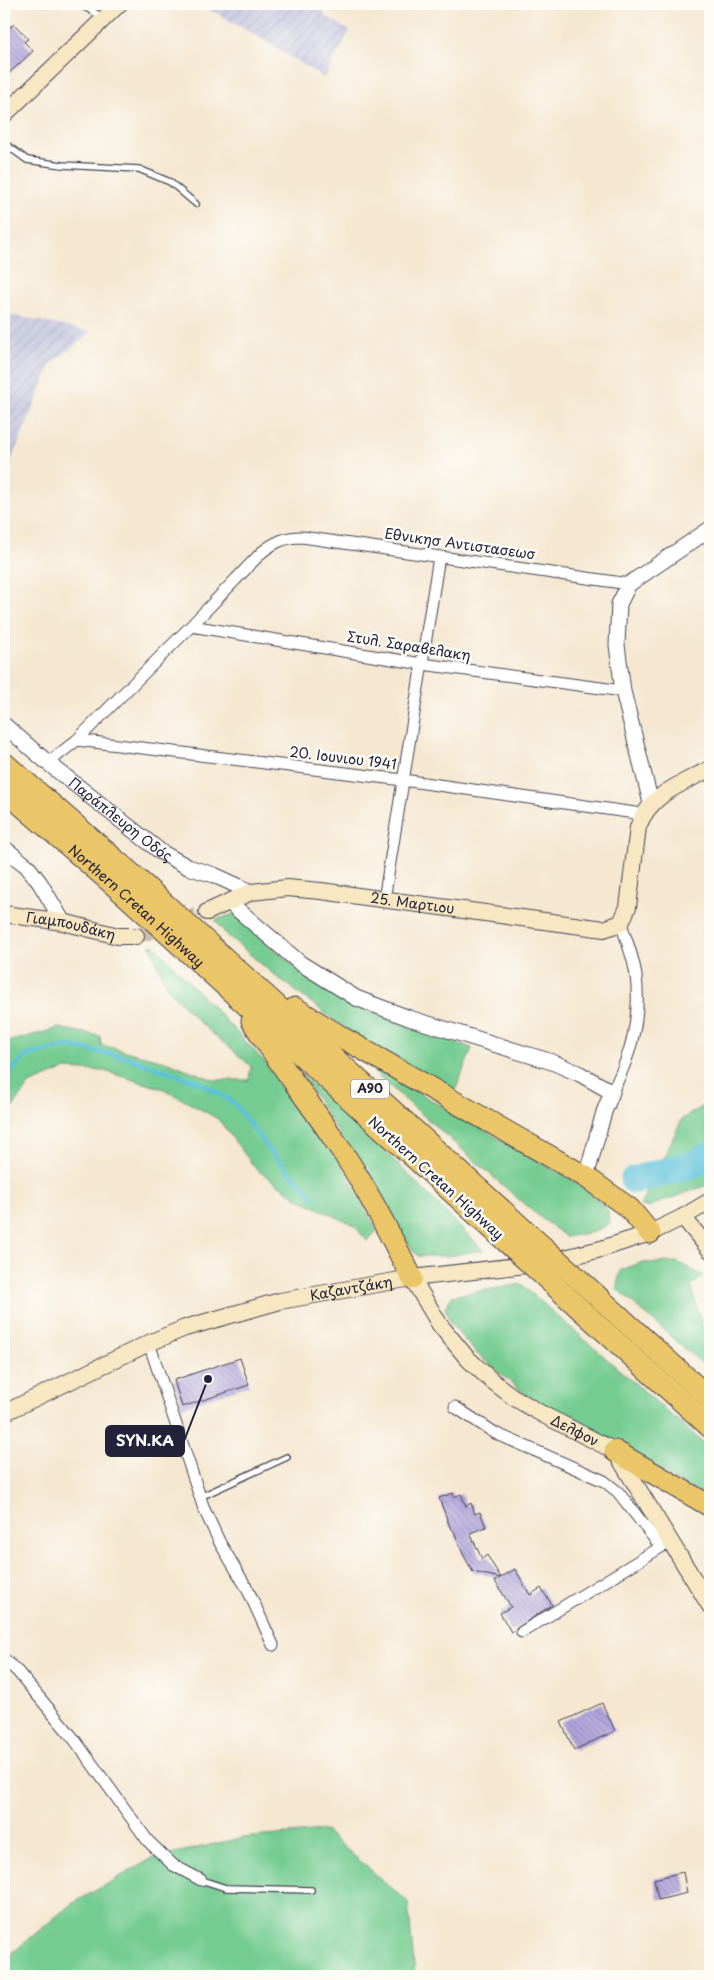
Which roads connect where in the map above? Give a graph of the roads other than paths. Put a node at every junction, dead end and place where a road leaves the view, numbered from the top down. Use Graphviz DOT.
graph roads {
  1 [pos="79,4"];
  2 [pos="119,4"];
  3 [pos="105,18"];
  4 [pos="4,115"];
  5 [pos="4,144"];
  6 [pos="196,204"];
  7 [pos="710,529"];
  8 [pos="439,557"];
  9 [pos="629,584"];
  10 [pos="191,626"];
  11 [pos="422,664"];
  12 [pos="623,691"];
  13 [pos="4,725"];
  14 [pos="77,740"];
  15 [pos="4,763"];
  16 [pos="48,763"];
  17 [pos="710,769"];
  18 [pos="403,780"];
  19 [pos="4,790"];
  20 [pos="646,809"];
  21 [pos="4,848"];
  22 [pos="251,892"];
  23 [pos="384,900"];
  24 [pos="230,903"];
  25 [pos="207,912"];
  26 [pos="4,914"];
  27 [pos="63,922"];
  28 [pos="621,923"];
  29 [pos="136,936"];
  30 [pos="248,979"];
  31 [pos="237,998"];
  32 [pos="612,1092"];
  33 [pos="586,1177"];
  34 [pos="710,1202"];
  35 [pos="484,1207"];
  36 [pos="684,1217"];
  37 [pos="650,1233"];
  38 [pos="710,1250"];
  39 [pos="412,1278"];
  40 [pos="149,1342"];
  41 [pos="710,1399"];
  42 [pos="455,1407"];
  43 [pos="4,1413"];
  44 [pos="710,1427"];
  45 [pos="614,1451"];
  46 [pos="287,1457"];
  47 [pos="200,1497"];
  48 [pos="710,1506"];
  49 [pos="666,1545"];
  50 [pos="710,1606"];
  51 [pos="522,1632"];
  52 [pos="273,1645"];
  53 [pos="4,1659"];
  54 [pos="201,1880"];
  55 [pos="312,1890"];
  1 -- 3 [label="lane"];
  2 -- 3 [label="main road"];
  3 -- 4 [label="main road"];
  5 -- 6 [label="lane"];
  7 -- 9 [label="street"];
  8 -- 9 [label="street, Εθνικησ Αντιστασεωσ"];
  8 -- 10 [label="street, Εθνικησ Αντιστασεωσ"];
  8 -- 11 [label="street"];
  9 -- 12 [label="street"];
  10 -- 11 [label="street, Στυλ. Σαραβελακη"];
  10 -- 14 [label="street"];
  11 -- 12 [label="street, Στυλ. Σαραβελακη"];
  11 -- 18 [label="street"];
  12 -- 20 [label="street"];
  13 -- 16 [label="street, Παράπλευρη Οδός"];
  14 -- 16 [label="street"];
  14 -- 18 [label="street, 20. Ιουνιου 1941"];
  15 -- 30 [label="highway, Northern Cretan Highway / Α90"];
  16 -- 22 [label="street, Παράπλευρη Οδός"];
  17 -- 20 [label="main road"];
  18 -- 20 [label="street, 20. Ιουνιου 1941"];
  18 -- 23 [label="street"];
  19 -- 31 [label="highway, Northern Cretan Highway / Α90"];
  20 -- 28 [label="main road"];
  21 -- 27 [label="street"];
  22 -- 23 [label="main road, 25. Μαρτιου"];
  22 -- 24 [label="main road, 25. Μαρτιου"];
  23 -- 28 [label="main road, 25. Μαρτιου"];
  24 -- 25 [label="main road, 25. Μαρτιου"];
  24 -- 32 [label="street"];
  26 -- 27 [label="main road, Γιαμπουδάκη"];
  27 -- 29 [label="main road, Γιαμπουδάκη"];
  28 -- 32 [label="street"];
  30 -- 33 [label="highway"];
  30 -- 35 [label="highway, Northern Cretan Highway / Α90"];
  31 -- 35 [label="highway, Northern Cretan Highway / Α90"];
  31 -- 39 [label="highway"];
  32 -- 33 [label="street"];
  33 -- 37 [label="highway"];
  34 -- 36 [label="main road, Καζαντζάκη"];
  35 -- 41 [label="highway, Northern Cretan Highway / Α90, bridge"];
  35 -- 44 [label="highway, Northern Cretan Highway / Α90, bridge"];
  36 -- 37 [label="main road, Καζαντζάκη"];
  36 -- 38 [label="main road"];
  37 -- 39 [label="main road, Καζαντζάκη"];
  39 -- 40 [label="main road, Καζαντζάκη"];
  39 -- 45 [label="main road, Δελφον"];
  40 -- 43 [label="main road, Καζαντζάκη"];
  40 -- 47 [label="street"];
  42 -- 49 [label="street"];
  45 -- 48 [label="highway"];
  45 -- 49 [label="main road, Δελφον"];
  46 -- 47 [label="lane"];
  47 -- 52 [label="street"];
  49 -- 50 [label="main road, Δελφον"];
  49 -- 51 [label="street"];
  53 -- 54 [label="street"];
  54 -- 55 [label="lane"];
}
